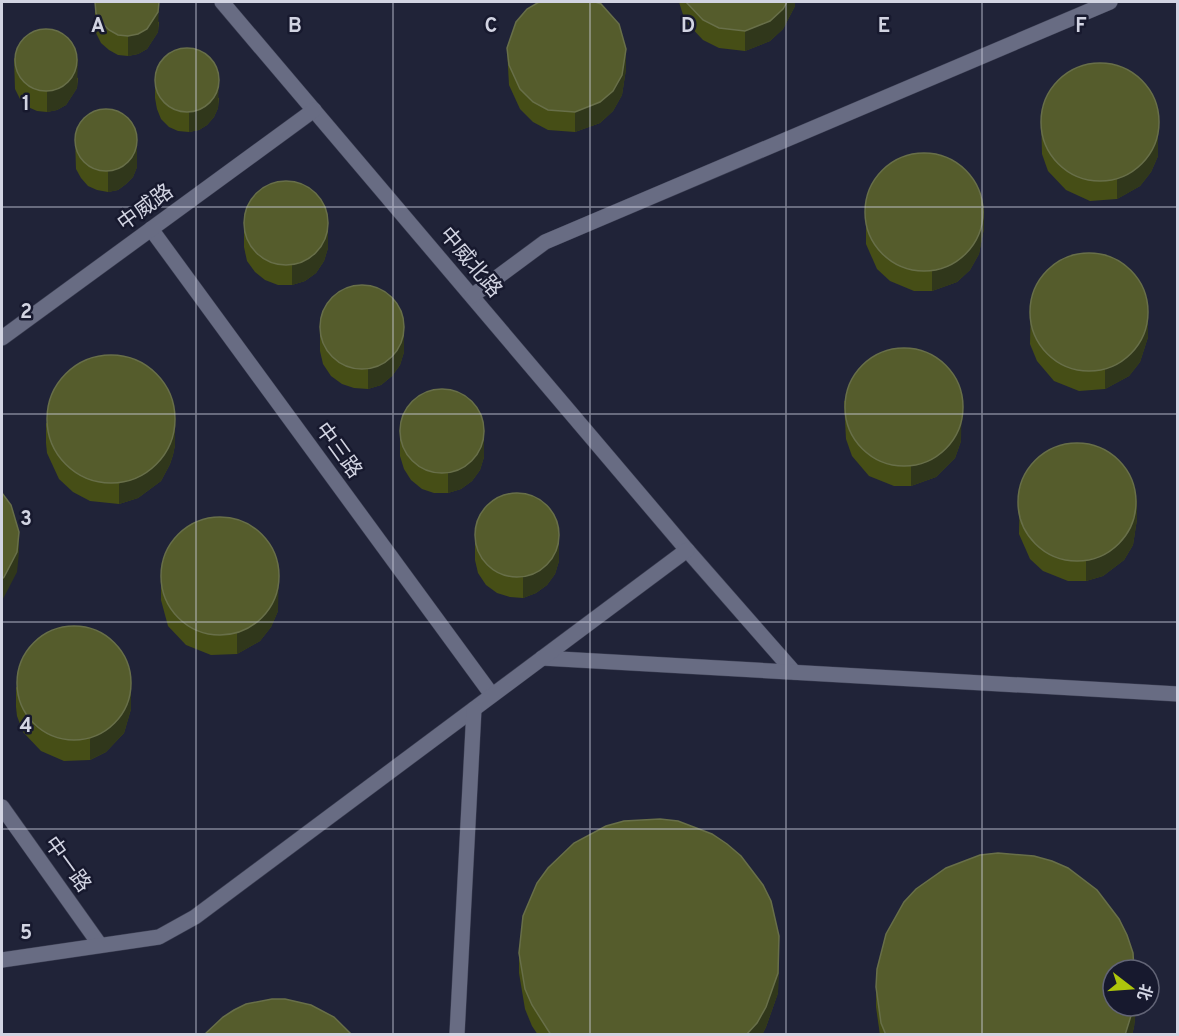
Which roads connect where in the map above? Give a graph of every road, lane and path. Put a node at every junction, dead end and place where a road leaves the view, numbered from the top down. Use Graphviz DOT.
graph roads {
  1 [pos="222,2"];
  2 [pos="1110,2"];
  3 [pos="314,110"];
  4 [pos="151,229"];
  5 [pos="472,296"];
  6 [pos="2,338"];
  7 [pos="687,550"];
  8 [pos="542,658"];
  9 [pos="794,672"];
  10 [pos="1178,694"];
  11 [pos="492,695"];
  12 [pos="474,709"];
  13 [pos="2,807"];
  14 [pos="100,945"];
  15 [pos="2,960"];
  16 [pos="457,1035"];
  1 -- 3 [label="lane, 中威北路"];
  2 -- 5 [label="lane"];
  3 -- 4 [label="lane, 中威路"];
  3 -- 5 [label="lane, 中威北路"];
  4 -- 6 [label="lane, 中威路"];
  4 -- 11 [label="lane, 中三路"];
  5 -- 7 [label="lane, 中威北路"];
  7 -- 8 [label="lane"];
  7 -- 9 [label="lane, 中威北路"];
  8 -- 9 [label="lane"];
  8 -- 11 [label="lane"];
  9 -- 10 [label="lane"];
  11 -- 12 [label="lane"];
  12 -- 14 [label="lane"];
  12 -- 16 [label="lane"];
  13 -- 14 [label="lane, 中一路"];
  14 -- 15 [label="lane"];
}
